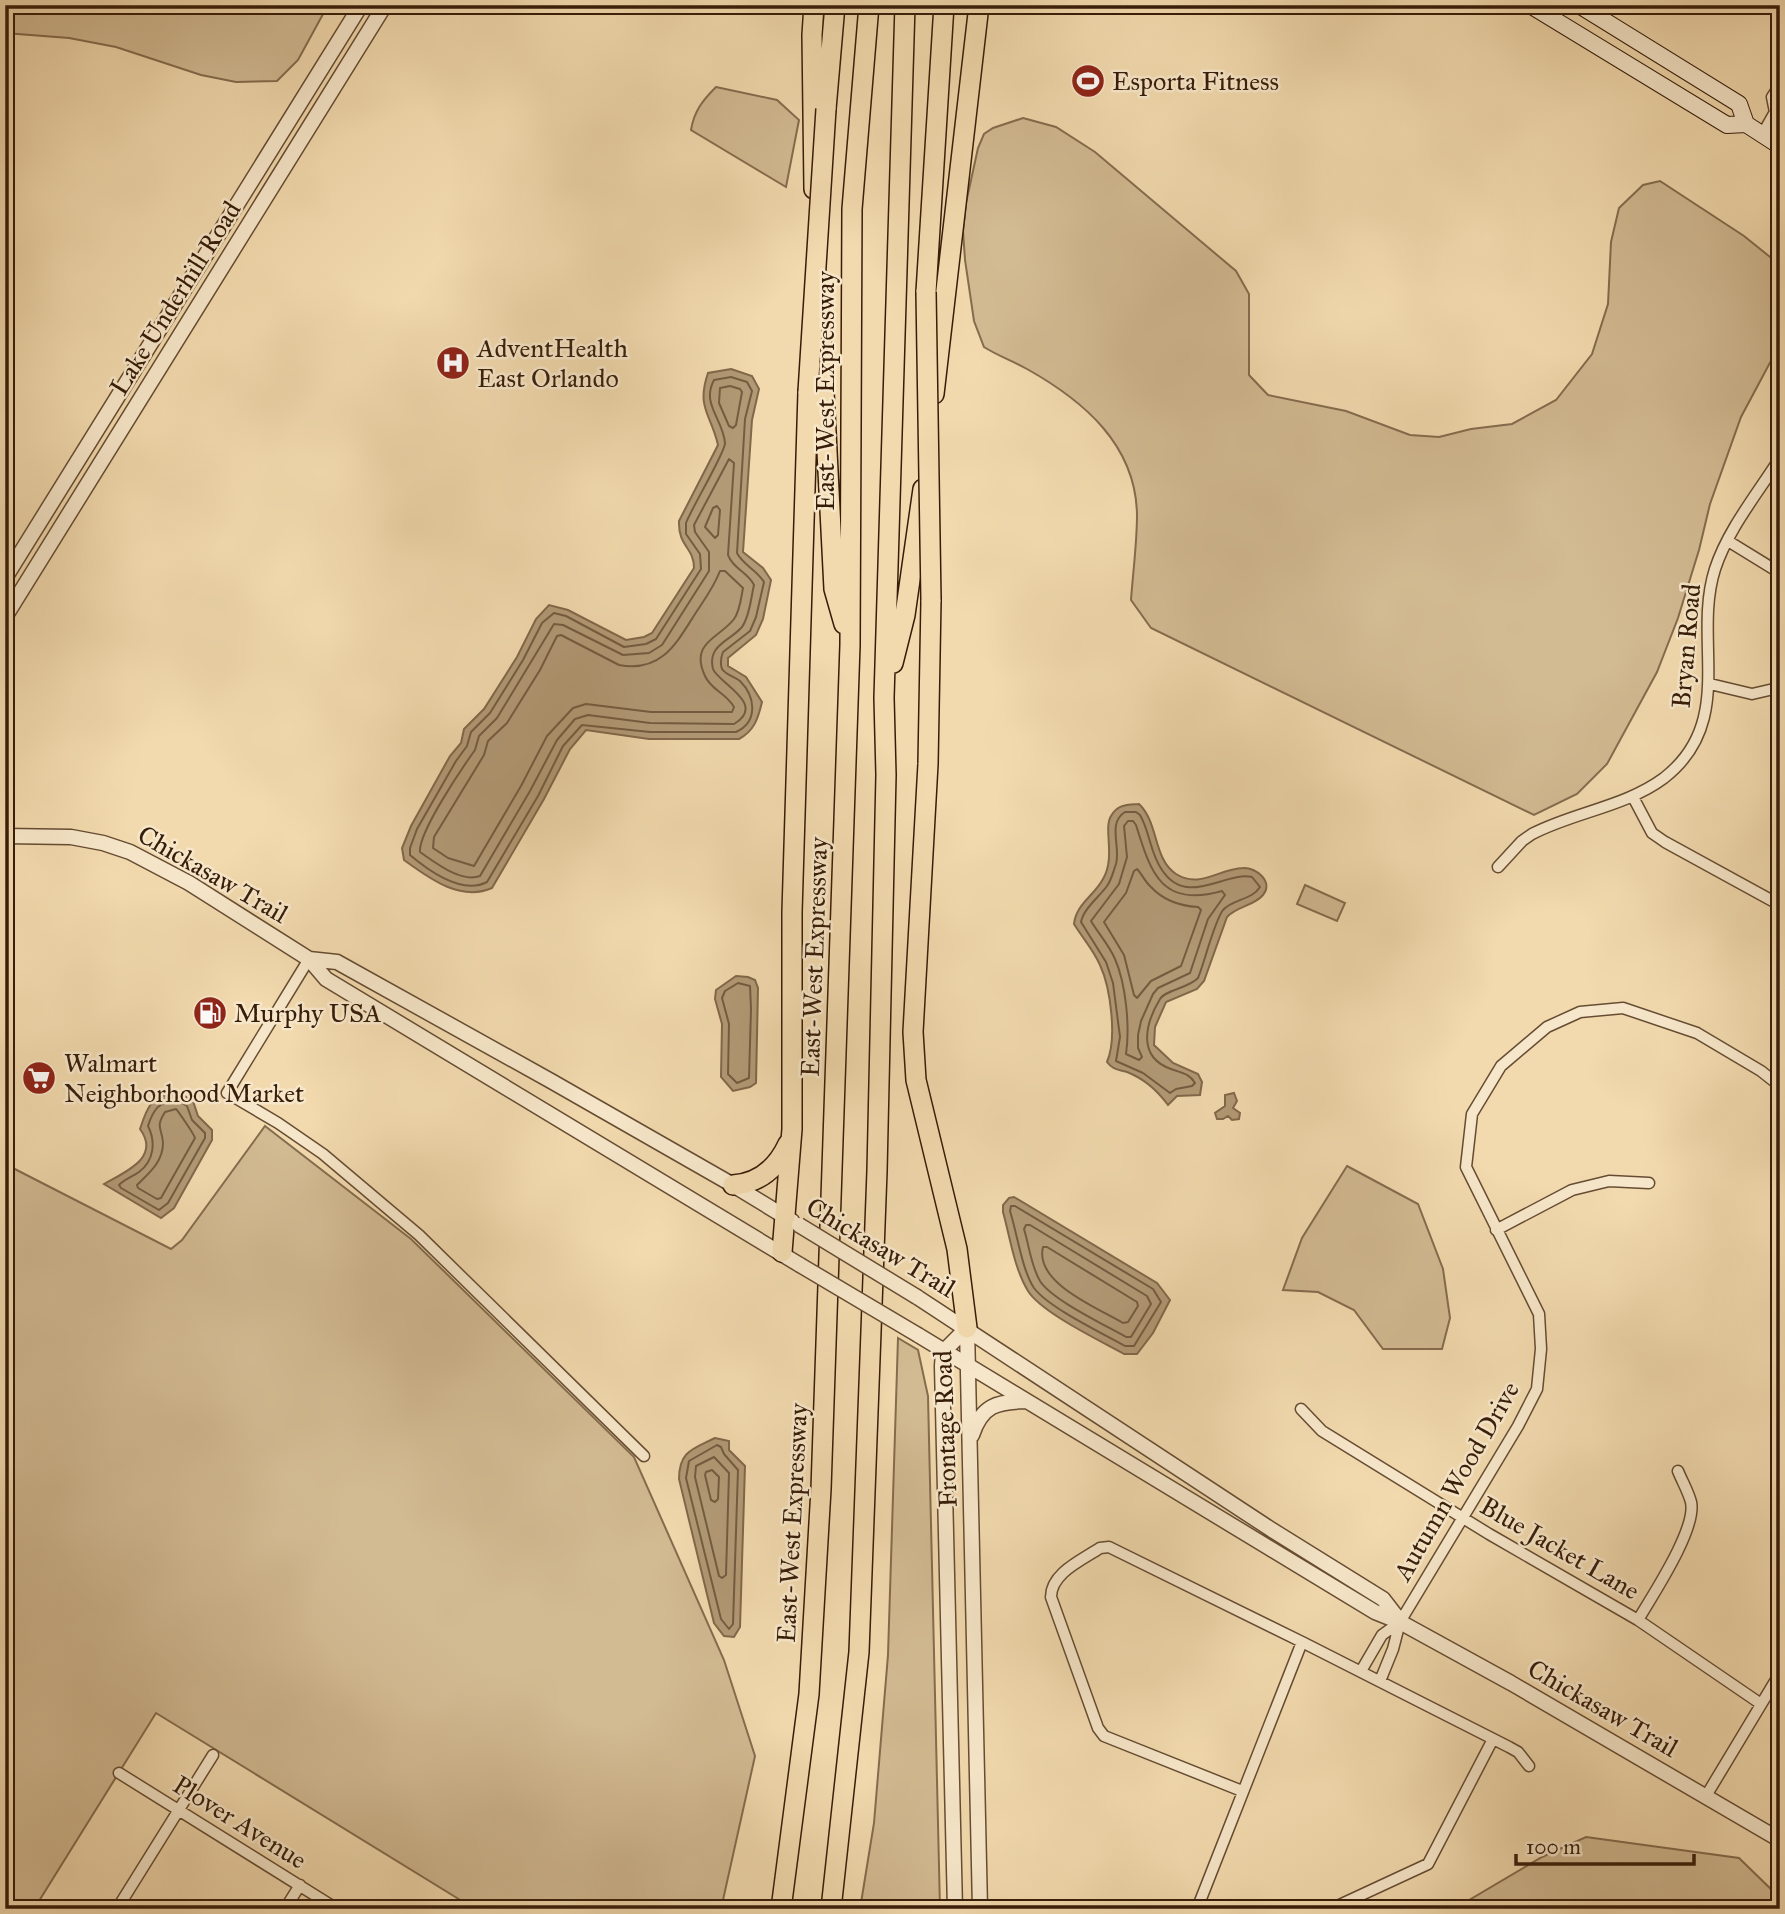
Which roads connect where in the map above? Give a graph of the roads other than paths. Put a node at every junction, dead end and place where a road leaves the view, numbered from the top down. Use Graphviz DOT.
graph roads {
  1 [pos="361,5"];
  2 [pos="385,5"];
  3 [pos="814,5"];
  4 [pos="835,5"];
  5 [pos="869,5"];
  6 [pos="905,5"];
  7 [pos="944,5"];
  8 [pos="979,5"];
  9 [pos="1530,5"];
  10 [pos="1579,5"];
  11 [pos="349,25"];
  12 [pos="371,29"];
  13 [pos="362,43"];
  14 [pos="1780,85"];
  15 [pos="1778,112"];
  16 [pos="1746,124"];
  17 [pos="1762,135"];
  18 [pos="1780,146"];
  19 [pos="174,307"];
  20 [pos="166,359"];
  21 [pos="85,451"];
  22 [pos="1780,458"];
  23 [pos="78,500"];
  24 [pos="1728,541"];
  25 [pos="1780,573"];
  26 [pos="5,578"];
  27 [pos="5,617"];
  28 [pos="850,645"];
  29 [pos="1710,684"];
  30 [pos="1778,688"];
  31 [pos="884,698"];
  32 [pos="1633,797"];
  33 [pos="5,836"];
  34 [pos="1498,867"];
  35 [pos="1780,905"];
  36 [pos="309,959"];
  37 [pos="1780,1086"];
  38 [pos="791,1137"];
  39 [pos="1649,1183"];
  40 [pos="733,1185"];
  41 [pos="793,1221"];
  42 [pos="1496,1230"];
  43 [pos="782,1252"];
  44 [pos="967,1328"];
  45 [pos="943,1352"];
  46 [pos="966,1365"];
  47 [pos="1026,1401"];
  48 [pos="1301,1409"];
  49 [pos="970,1439"];
  50 [pos="644,1456"];
  51 [pos="1678,1471"];
  52 [pos="1463,1518"];
  53 [pos="1638,1620"];
  54 [pos="1400,1622"];
  55 [pos="1302,1642"];
  56 [pos="1361,1671"];
  57 [pos="1780,1673"];
  58 [pos="1380,1681"];
  59 [pos="1760,1704"];
  60 [pos="1493,1739"];
  61 [pos="213,1755"];
  62 [pos="1529,1766"];
  63 [pos="119,1773"];
  64 [pos="1242,1791"];
  65 [pos="1706,1797"];
  66 [pos="178,1810"];
  67 [pos="1780,1840"];
  68 [pos="300,1885"];
  69 [pos="117,1909"];
  70 [pos="285,1909"];
  71 [pos="337,1909"];
  72 [pos="781,1909"];
  73 [pos="831,1909"];
  74 [pos="955,1909"];
  75 [pos="979,1909"];
  76 [pos="1197,1909"];
  77 [pos="1331,1909"];
  1 -- 11 [label="street, Lake Underhill Road"];
  2 -- 12 [label="street, Lake Underhill Road"];
  3 -- 28 [label="highway"];
  4 -- 38 [label="highway, bridge"];
  5 -- 28 [label="highway, East-West Expressway"];
  6 -- 31 [label="highway"];
  7 -- 44 [label="highway, bridge"];
  8 -- 31 [label="highway"];
  9 -- 16 [label="main road"];
  10 -- 16 [label="main road"];
  11 -- 12 [label="street"];
  11 -- 13 [label="street"];
  11 -- 19 [label="street, Lake Underhill Road"];
  12 -- 13 [label="street, Lake Underhill Road"];
  13 -- 20 [label="street, Lake Underhill Road"];
  14 -- 15 [label="street"];
  15 -- 17 [label="street"];
  16 -- 17 [label="main road"];
  17 -- 18 [label="main road"];
  19 -- 20 [label="street"];
  19 -- 21 [label="street, Lake Underhill Road"];
  20 -- 23 [label="street, Lake Underhill Road"];
  21 -- 23 [label="street"];
  21 -- 26 [label="street, Lake Underhill Road"];
  22 -- 24 [label="street, Bryan Road"];
  23 -- 27 [label="street, Lake Underhill Road"];
  24 -- 25 [label="street"];
  24 -- 29 [label="street, Bryan Road"];
  28 -- 72 [label="highway, East-West Expressway"];
  29 -- 30 [label="street"];
  29 -- 32 [label="street, Bryan Road"];
  31 -- 73 [label="highway"];
  32 -- 34 [label="street, Bryan Road"];
  32 -- 35 [label="street"];
  33 -- 36 [label="street, Chickasaw Trail"];
  36 -- 40 [label="street, Chickasaw Trail"];
  36 -- 43 [label="street, Chickasaw Trail"];
  36 -- 50 [label="street"];
  37 -- 42 [label="street, Autumn Wood Drive"];
  38 -- 40 [label="highway"];
  38 -- 41 [label="highway"];
  39 -- 42 [label="street"];
  40 -- 41 [label="street, Chickasaw Trail"];
  41 -- 43 [label="highway"];
  41 -- 44 [label="street, Chickasaw Trail, bridge"];
  42 -- 52 [label="street, Autumn Wood Drive"];
  43 -- 45 [label="street, Chickasaw Trail, bridge"];
  44 -- 45 [label="street, Frontage Road"];
  44 -- 46 [label="street, Frontage Road"];
  44 -- 54 [label="street, Chickasaw Trail"];
  45 -- 46 [label="street, Chickasaw Trail"];
  45 -- 74 [label="street, Frontage Road"];
  46 -- 47 [label="street, Chickasaw Trail"];
  46 -- 49 [label="street, Frontage Road"];
  47 -- 49 [label="street"];
  47 -- 54 [label="street, Chickasaw Trail"];
  48 -- 52 [label="street, Blue Jacket Lane"];
  49 -- 75 [label="street, Frontage Road"];
  51 -- 53 [label="street"];
  52 -- 53 [label="street, Blue Jacket Lane"];
  52 -- 54 [label="street, Autumn Wood Drive"];
  53 -- 59 [label="street, Blue Jacket Lane"];
  54 -- 56 [label="street"];
  54 -- 58 [label="street"];
  54 -- 65 [label="street, Chickasaw Trail"];
  55 -- 56 [label="street"];
  55 -- 64 [label="street"];
  55 -- 64 [label="street"];
  56 -- 58 [label="street"];
  57 -- 59 [label="street"];
  58 -- 60 [label="street"];
  59 -- 65 [label="street"];
  60 -- 62 [label="street"];
  60 -- 77 [label="street"];
  61 -- 66 [label="street"];
  63 -- 66 [label="street, Plover Avenue"];
  64 -- 76 [label="street"];
  65 -- 67 [label="street, Chickasaw Trail"];
  66 -- 68 [label="street, Plover Avenue"];
  66 -- 69 [label="street"];
  68 -- 70 [label="street"];
  68 -- 71 [label="street, Plover Avenue"];
}
